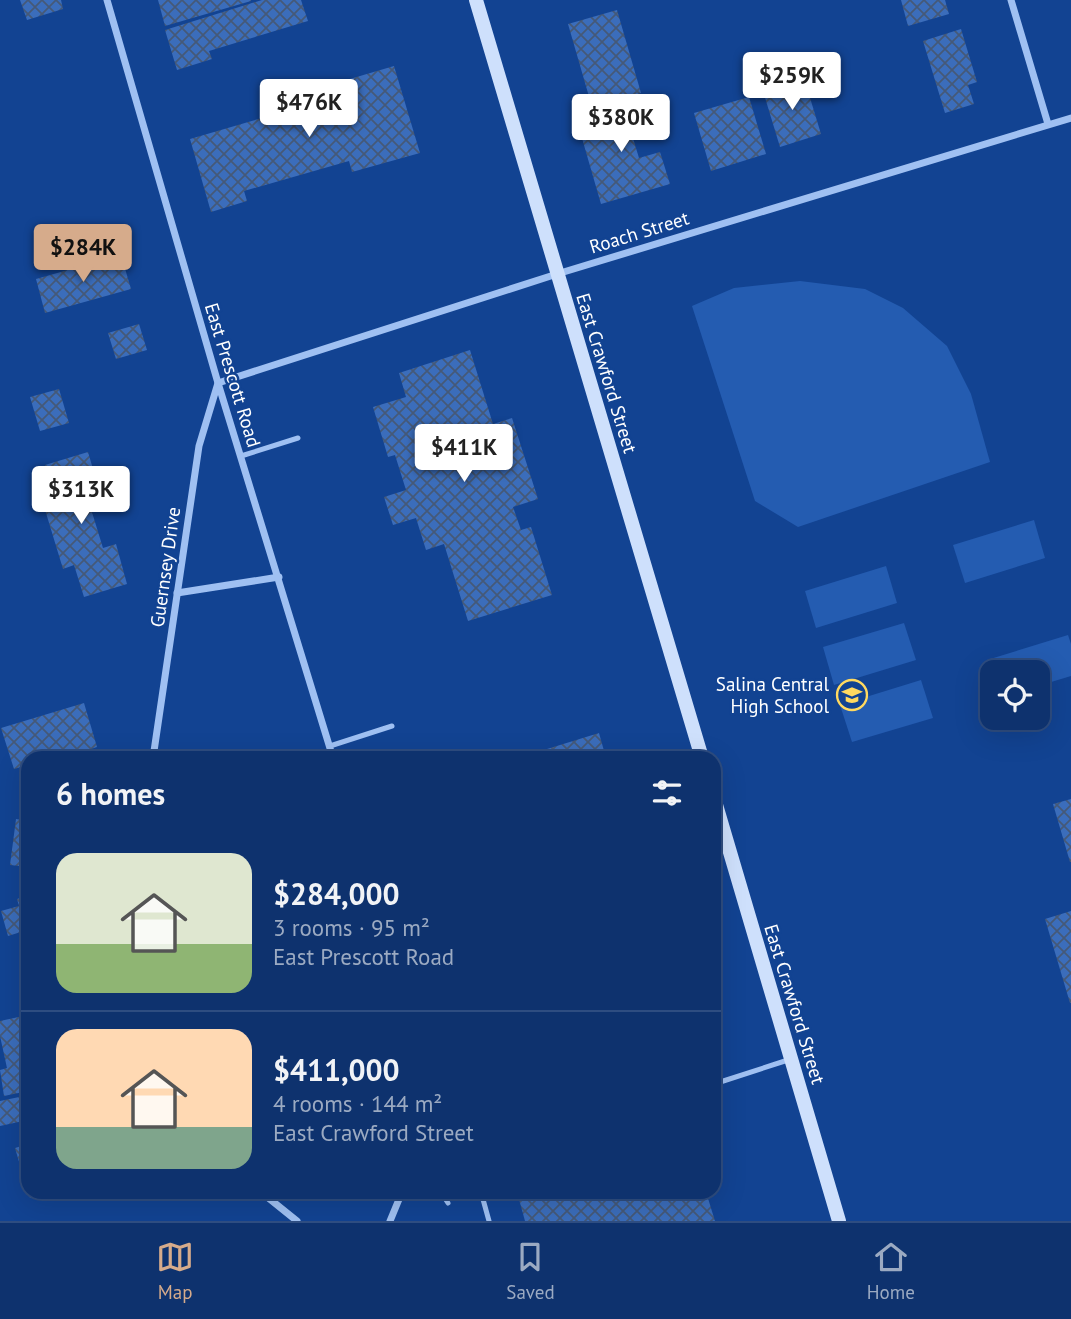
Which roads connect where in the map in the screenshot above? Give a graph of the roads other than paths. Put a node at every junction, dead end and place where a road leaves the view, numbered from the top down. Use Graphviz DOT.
graph roads {
  1 [pos="107,0"];
  2 [pos="476,0"];
  3 [pos="1011,0"];
  4 [pos="1071,118"];
  5 [pos="1048,124"];
  6 [pos="557,274"];
  7 [pos="218,383"];
  8 [pos="298,438"];
  9 [pos="241,456"];
  10 [pos="279,577"];
  11 [pos="177,593"];
  12 [pos="392,726"];
  13 [pos="330,746"];
  14 [pos="154,751"];
  15 [pos="332,751"];
  16 [pos="700,751"];
  17 [pos="721,830"];
  18 [pos="791,1059"];
  19 [pos="721,1082"];
  20 [pos="270,1199"];
  21 [pos="399,1199"];
  22 [pos="445,1199"];
  23 [pos="483,1199"];
  24 [pos="448,1203"];
  25 [pos="297,1221"];
  26 [pos="390,1221"];
  27 [pos="489,1221"];
  28 [pos="839,1221"];
  1 -- 7 [label="street, East Prescott Road"];
  2 -- 6 [label="main road, East Crawford Street"];
  3 -- 5 [label="street"];
  4 -- 5 [label="street, Roach Street"];
  5 -- 6 [label="street, Roach Street"];
  6 -- 7 [label="street, Roach Street"];
  6 -- 16 [label="main road, East Crawford Street"];
  7 -- 9 [label="street, East Prescott Road"];
  7 -- 11 [label="street, Guernsey Drive"];
  8 -- 9 [label="lane"];
  9 -- 10 [label="street, East Prescott Road"];
  10 -- 11 [label="street"];
  10 -- 13 [label="street, East Prescott Road"];
  11 -- 14 [label="street, Guernsey Drive"];
  12 -- 13 [label="lane"];
  13 -- 15 [label="street, East Prescott Road"];
  17 -- 18 [label="main road, East Crawford Street"];
  18 -- 19 [label="lane"];
  18 -- 28 [label="main road, East Crawford Street"];
  20 -- 25 [label="street"];
  21 -- 26 [label="street"];
  22 -- 24 [label="lane"];
  23 -- 27 [label="lane"];
}
